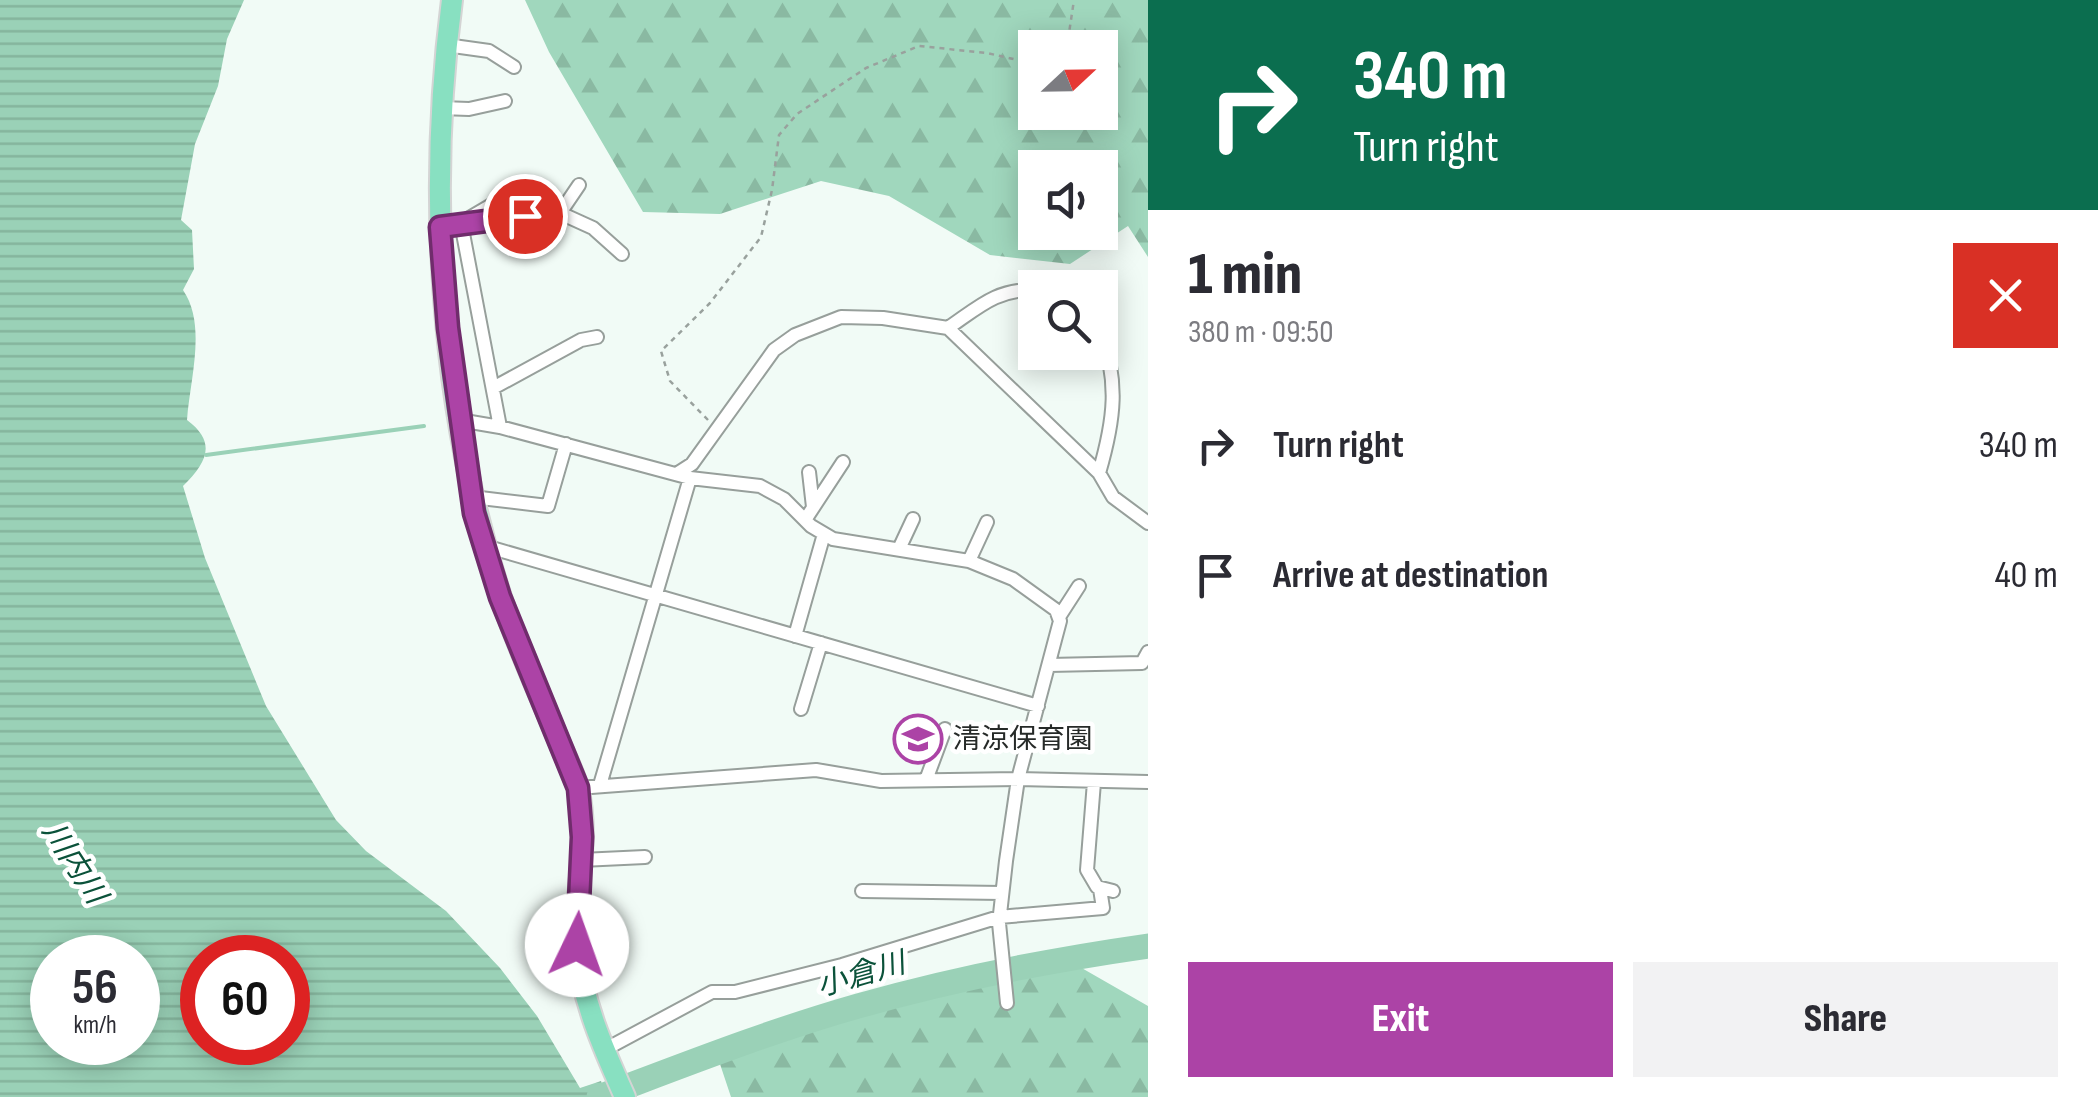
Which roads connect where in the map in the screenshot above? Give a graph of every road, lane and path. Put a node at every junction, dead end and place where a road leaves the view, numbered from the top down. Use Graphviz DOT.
graph roads {
  1 [pos="452,0"];
  2 [pos="1074,0"];
  3 [pos="1070,30"];
  4 [pos="446,45"];
  5 [pos="1018,60"];
  6 [pos="514,67"];
  7 [pos="505,101"];
  8 [pos="442,108"];
  9 [pos="579,185"];
  10 [pos="494,203"];
  11 [pos="560,213"];
  12 [pos="451,225"];
  13 [pos="622,254"];
  14 [pos="1018,290"];
  15 [pos="948,328"];
  16 [pos="597,337"];
  17 [pos="1113,370"];
  18 [pos="492,388"];
  19 [pos="460,420"];
  20 [pos="500,427"];
  21 [pos="718,429"];
  22 [pos="566,444"];
  23 [pos="842,462"];
  24 [pos="809,472"];
  25 [pos="1099,473"];
  26 [pos="684,475"];
  27 [pos="472,497"];
  28 [pos="814,506"];
  29 [pos="913,519"];
  30 [pos="804,520"];
  31 [pos="987,522"];
  32 [pos="1148,522"];
  33 [pos="824,534"];
  34 [pos="485,546"];
  35 [pos="899,549"];
  36 [pos="969,561"];
  37 [pos="1079,586"];
  38 [pos="655,596"];
  39 [pos="1058,617"];
  40 [pos="795,636"];
  41 [pos="821,643"];
  42 [pos="1148,652"];
  43 [pos="1049,665"];
  44 [pos="1038,706"];
  45 [pos="801,709"];
  46 [pos="945,729"];
  47 [pos="1018,778"];
  48 [pos="926,780"];
  49 [pos="1094,782"];
  50 [pos="1148,782"];
  51 [pos="600,786"];
  52 [pos="578,788"];
  53 [pos="645,857"];
  54 [pos="581,860"];
  55 [pos="862,891"];
  56 [pos="1002,893"];
  57 [pos="999,920"];
  58 [pos="1007,1003"];
  59 [pos="604,1050"];
  60 [pos="625,1097"];
  1 -- 4 [label="main road"];
  2 -- 3 [label="path"];
  4 -- 6 [label="street"];
  4 -- 8 [label="main road"];
  5 -- 21 [label="path"];
  7 -- 8 [label="street"];
  8 -- 12 [label="main road"];
  9 -- 11 [label="street"];
  10 -- 12 [label="street"];
  11 -- 12 [label="street"];
  11 -- 13 [label="street"];
  12 -- 18 [label="street"];
  12 -- 19 [label="main road"];
  14 -- 15 [label="street"];
  15 -- 21 [label="street"];
  15 -- 25 [label="street"];
  16 -- 18 [label="street"];
  17 -- 25 [label="street"];
  18 -- 20 [label="street"];
  19 -- 20 [label="street"];
  19 -- 27 [label="main road"];
  20 -- 22 [label="street"];
  21 -- 26 [label="street"];
  22 -- 26 [label="street"];
  22 -- 27 [label="street"];
  23 -- 28 [label="street"];
  24 -- 28 [label="street"];
  25 -- 32 [label="street"];
  26 -- 30 [label="street"];
  26 -- 38 [label="street"];
  27 -- 34 [label="main road"];
  28 -- 30 [label="street"];
  29 -- 35 [label="street"];
  30 -- 33 [label="street"];
  31 -- 36 [label="street"];
  33 -- 35 [label="street"];
  33 -- 40 [label="street"];
  34 -- 38 [label="street"];
  34 -- 52 [label="main road"];
  35 -- 36 [label="street"];
  36 -- 39 [label="street"];
  37 -- 39 [label="street"];
  38 -- 40 [label="street"];
  38 -- 51 [label="street"];
  39 -- 43 [label="street"];
  40 -- 41 [label="street"];
  41 -- 44 [label="street"];
  41 -- 45 [label="street"];
  42 -- 43 [label="street"];
  43 -- 44 [label="street"];
  44 -- 47 [label="street"];
  46 -- 48 [label="street"];
  47 -- 48 [label="street"];
  47 -- 49 [label="street"];
  47 -- 56 [label="street"];
  48 -- 51 [label="street"];
  49 -- 50 [label="street"];
  49 -- 57 [label="street"];
  51 -- 52 [label="street"];
  52 -- 54 [label="main road"];
  53 -- 54 [label="street"];
  54 -- 59 [label="main road"];
  55 -- 56 [label="street"];
  56 -- 57 [label="street"];
  57 -- 58 [label="street"];
  57 -- 59 [label="street"];
  59 -- 60 [label="main road"];
}
